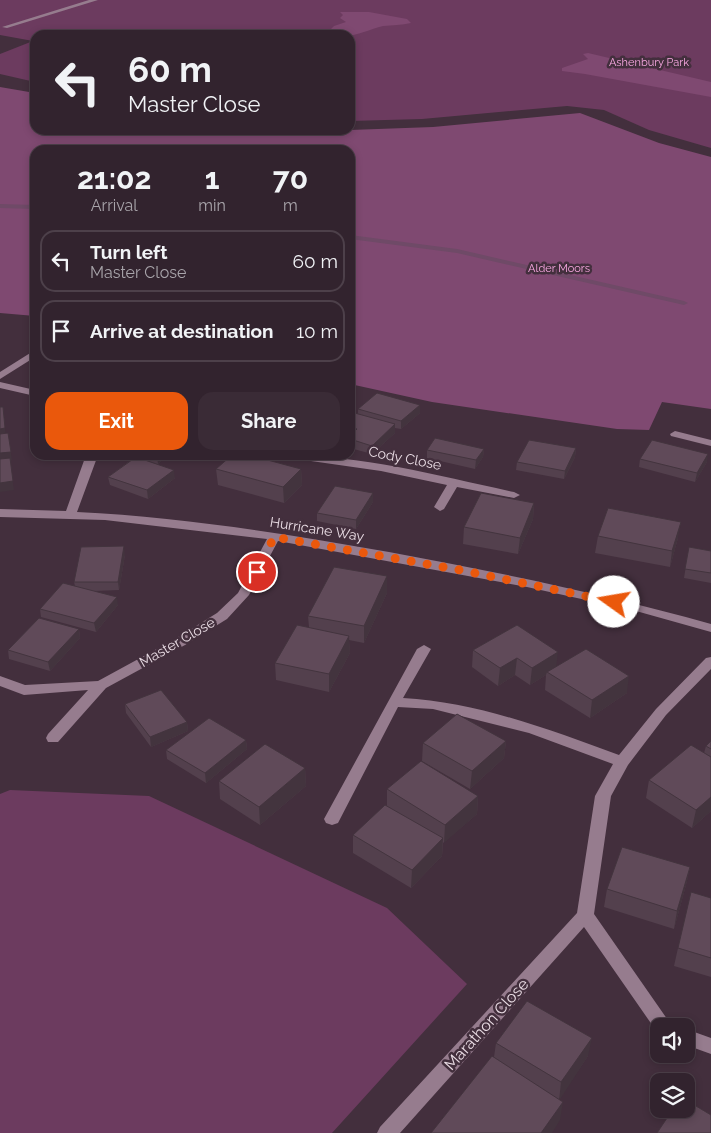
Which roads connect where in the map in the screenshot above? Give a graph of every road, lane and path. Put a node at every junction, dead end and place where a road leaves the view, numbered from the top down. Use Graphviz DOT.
graph roads {
  1 [pos="95,0"];
  2 [pos="5,28"];
  3 [pos="30,356"];
  4 [pos="0,376"];
  5 [pos="0,385"];
  6 [pos="30,392"];
  7 [pos="675,434"];
  8 [pos="711,443"];
  9 [pos="90,460"];
  10 [pos="325,460"];
  11 [pos="454,483"];
  12 [pos="514,495"];
  13 [pos="440,507"];
  14 [pos="0,513"];
  15 [pos="70,515"];
  16 [pos="274,537"];
  17 [pos="711,628"];
  18 [pos="424,649"];
  19 [pos="711,661"];
  20 [pos="0,682"];
  21 [pos="101,685"];
  22 [pos="394,702"];
  23 [pos="53,738"];
  24 [pos="622,762"];
  25 [pos="332,819"];
  26 [pos="585,915"];
  27 [pos="657,1018"];
  28 [pos="695,1040"];
  29 [pos="711,1046"];
  30 [pos="387,1133"];
  1 -- 2 [label="street"];
  3 -- 4 [label="street"];
  5 -- 6 [label="street"];
  7 -- 8 [label="street"];
  9 -- 15 [label="street"];
  10 -- 11 [label="street, Cody Close"];
  11 -- 12 [label="street, Cody Close"];
  11 -- 13 [label="street, Cody Close"];
  14 -- 15 [label="street, Hurricane Way"];
  15 -- 16 [label="street, Hurricane Way"];
  16 -- 17 [label="street, Hurricane Way"];
  16 -- 21 [label="street, Master Close"];
  18 -- 22 [label="street"];
  19 -- 24 [label="street"];
  20 -- 21 [label="street, Master Close"];
  21 -- 23 [label="street, Master Close"];
  22 -- 24 [label="street"];
  22 -- 25 [label="street"];
  24 -- 26 [label="street"];
  26 -- 27 [label="street"];
  26 -- 30 [label="street, Marathon Close"];
  28 -- 29 [label="street"];
}
